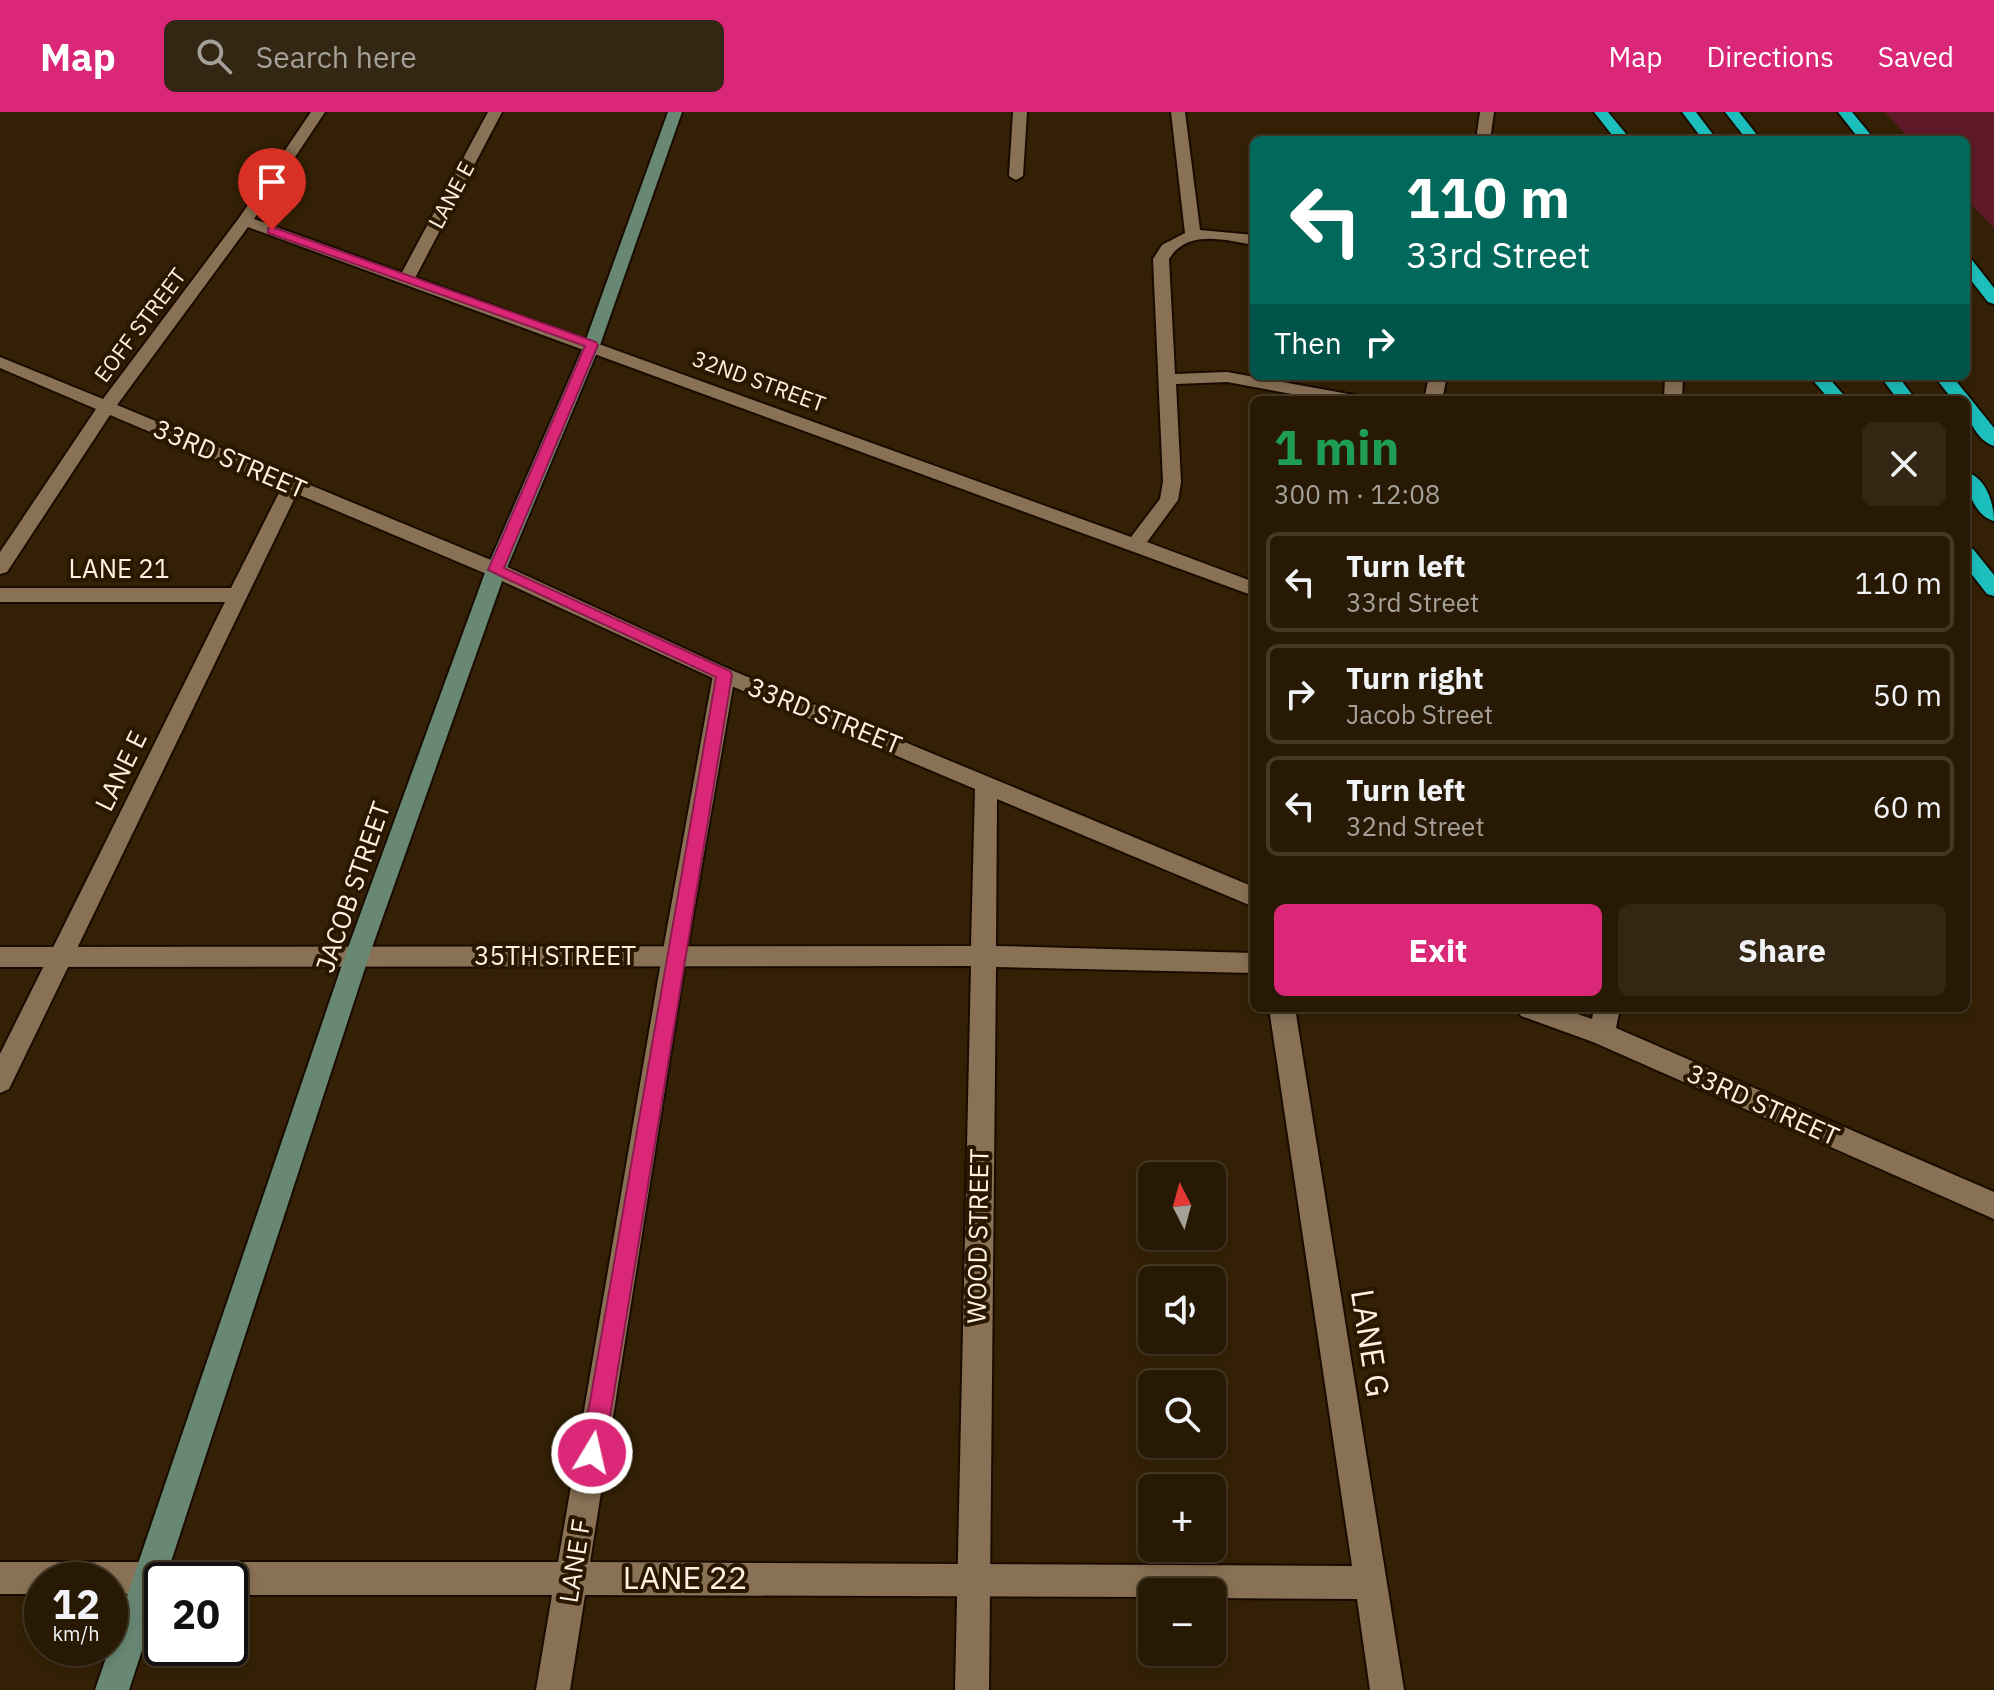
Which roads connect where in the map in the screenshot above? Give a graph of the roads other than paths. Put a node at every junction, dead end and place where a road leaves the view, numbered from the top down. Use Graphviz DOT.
graph roads {
  1 [pos="318,112"];
  2 [pos="495,112"];
  3 [pos="675,112"];
  4 [pos="1020,112"];
  5 [pos="1178,112"];
  6 [pos="1487,112"];
  7 [pos="1601,112"];
  8 [pos="1689,112"];
  9 [pos="1732,112"];
  10 [pos="1845,112"];
  11 [pos="1484,136"];
  12 [pos="1621,136"];
  13 [pos="1707,136"];
  14 [pos="1751,136"];
  15 [pos="1865,136"];
  16 [pos="1016,176"];
  17 [pos="245,221"];
  18 [pos="1193,236"];
  19 [pos="1250,240"];
  20 [pos="1970,268"];
  21 [pos="407,278"];
  22 [pos="1994,299"];
  23 [pos="592,345"];
  24 [pos="0,362"];
  25 [pos="1167,379"];
  26 [pos="1822,380"];
  27 [pos="1946,380"];
  28 [pos="1332,396"];
  29 [pos="1836,396"];
  30 [pos="1959,396"];
  31 [pos="106,407"];
  32 [pos="1970,410"];
  33 [pos="1994,440"];
  34 [pos="1970,483"];
  35 [pos="292,485"];
  36 [pos="1994,515"];
  37 [pos="1135,545"];
  38 [pos="1970,559"];
  39 [pos="0,567"];
  40 [pos="496,570"];
  41 [pos="1250,588"];
  42 [pos="1994,589"];
  43 [pos="0,595"];
  44 [pos="238,595"];
  45 [pos="724,675"];
  46 [pos="986,783"];
  47 [pos="1250,895"];
  48 [pos="357,956"];
  49 [pos="674,956"];
  50 [pos="982,956"];
  51 [pos="0,957"];
  52 [pos="61,957"];
  53 [pos="1250,963"];
  54 [pos="1283,1012"];
  55 [pos="1553,1012"];
  56 [pos="1604,1021"];
  57 [pos="0,1081"];
  58 [pos="1994,1206"];
  59 [pos="154,1562"];
  60 [pos="0,1578"];
  61 [pos="144,1578"];
  62 [pos="248,1578"];
  63 [pos="572,1578"];
  64 [pos="973,1579"];
  65 [pos="1371,1583"];
  66 [pos="144,1593"];
  67 [pos="112,1690"];
  68 [pos="553,1690"];
  69 [pos="972,1690"];
  70 [pos="1387,1690"];
  1 -- 17 [label="street, EOFF STREET"];
  2 -- 21 [label="street, LANE E"];
  3 -- 23 [label="street, JACOB STREET"];
  4 -- 16 [label="street"];
  5 -- 18 [label="street"];
  6 -- 11 [label="street"];
  7 -- 12 [label="highway"];
  8 -- 13 [label="highway"];
  9 -- 14 [label="highway"];
  10 -- 15 [label="highway"];
  17 -- 21 [label="street, 32ND STREET"];
  17 -- 31 [label="street, EOFF STREET"];
  18 -- 19 [label="street"];
  18 -- 25 [label="street"];
  20 -- 22 [label="highway"];
  21 -- 23 [label="street, 32ND STREET"];
  23 -- 37 [label="street, 32ND STREET"];
  23 -- 40 [label="street, JACOB STREET"];
  24 -- 31 [label="street, 33RD STREET"];
  25 -- 28 [label="street"];
  25 -- 37 [label="street"];
  26 -- 29 [label="highway"];
  27 -- 30 [label="highway"];
  31 -- 35 [label="street, 33RD STREET"];
  31 -- 39 [label="street, EOFF STREET"];
  32 -- 33 [label="highway"];
  34 -- 36 [label="highway"];
  35 -- 40 [label="street, 33RD STREET"];
  35 -- 44 [label="street, LANE E"];
  37 -- 41 [label="street, 32ND STREET"];
  38 -- 42 [label="highway"];
  40 -- 45 [label="street, 33RD STREET"];
  40 -- 48 [label="street, JACOB STREET"];
  43 -- 44 [label="street, LANE 21"];
  44 -- 52 [label="street, LANE E"];
  45 -- 46 [label="street, 33RD STREET"];
  45 -- 49 [label="street, LANE F"];
  46 -- 47 [label="street, 33RD STREET"];
  46 -- 50 [label="street, WOOD STREET"];
  48 -- 49 [label="street, 35TH STREET"];
  48 -- 52 [label="street, 35TH STREET"];
  48 -- 59 [label="street, JACOB STREET"];
  49 -- 50 [label="street, 35TH STREET"];
  49 -- 63 [label="street, LANE F"];
  50 -- 53 [label="street, 35TH STREET"];
  50 -- 64 [label="street, WOOD STREET"];
  51 -- 52 [label="street, 35TH STREET"];
  52 -- 57 [label="street, LANE E"];
  54 -- 65 [label="street, LANE G"];
  55 -- 56 [label="street, 33RD STREET"];
  56 -- 58 [label="street, 33RD STREET"];
  60 -- 61 [label="street, LANE 22"];
  62 -- 63 [label="street, LANE 22"];
  63 -- 64 [label="street, LANE 22"];
  63 -- 68 [label="street, LANE F"];
  64 -- 65 [label="street, LANE 22"];
  64 -- 69 [label="street, WOOD STREET"];
  65 -- 70 [label="street, LANE G"];
  66 -- 67 [label="street, JACOB STREET"];
}
